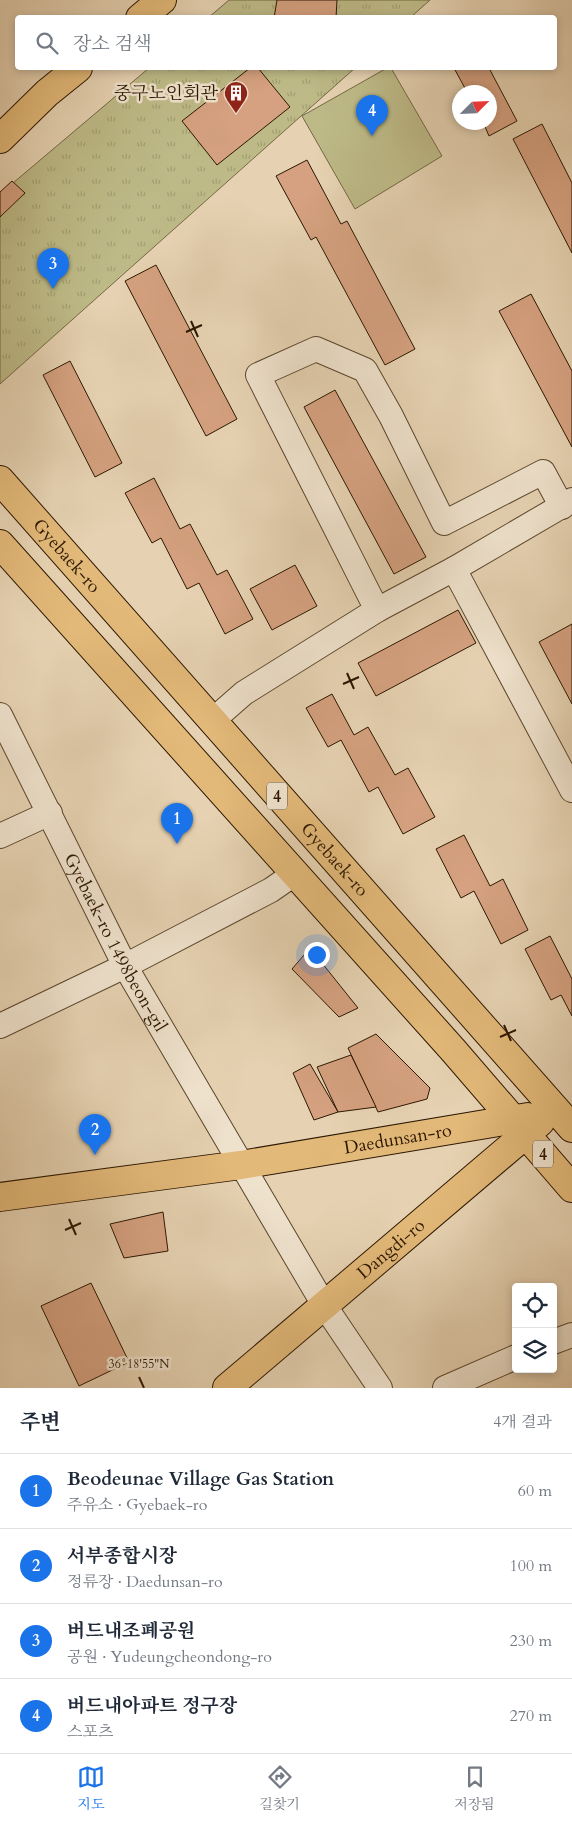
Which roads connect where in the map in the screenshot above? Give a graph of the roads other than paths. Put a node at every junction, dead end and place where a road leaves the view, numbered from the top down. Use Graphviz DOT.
graph roads {
  1 [pos="162,0"];
  2 [pos="144,15"];
  3 [pos="76,70"];
  4 [pos="47,93"];
  5 [pos="0,114"];
  6 [pos="0,139"];
  7 [pos="0,480"];
  8 [pos="567,503"];
  9 [pos="0,544"];
  10 [pos="454,569"];
  11 [pos="377,610"];
  12 [pos="0,715"];
  13 [pos="212,721"];
  14 [pos="572,790"];
  15 [pos="50,813"];
  16 [pos="0,836"];
  17 [pos="294,874"];
  18 [pos="125,966"];
  19 [pos="0,1026"];
  20 [pos="564,1119"];
  21 [pos="519,1127"];
  22 [pos="241,1165"];
  23 [pos="572,1188"];
  24 [pos="0,1197"];
  25 [pos="324,1305"];
  26 [pos="572,1335"];
  27 [pos="557,1341"];
  28 [pos="512,1359"];
  29 [pos="227,1388"];
  30 [pos="380,1388"];
  31 [pos="445,1388"];
  1 -- 2 [label="main road"];
  3 -- 4 [label="main road"];
  4 -- 5 [label="main road"];
  4 -- 6 [label="main road"];
  7 -- 13 [label="main road, Gyebaek-ro / 4"];
  8 -- 10 [label="street"];
  8 -- 11 [label="street"];
  9 -- 17 [label="main road, 4"];
  10 -- 11 [label="street"];
  10 -- 14 [label="street"];
  11 -- 13 [label="street"];
  12 -- 15 [label="street, Gyebaek-ro 1498beon-gil"];
  13 -- 20 [label="main road, Gyebaek-ro / 4"];
  15 -- 16 [label="street"];
  15 -- 18 [label="street, Gyebaek-ro 1498beon-gil"];
  17 -- 18 [label="street"];
  17 -- 21 [label="main road, 4"];
  18 -- 19 [label="street"];
  18 -- 22 [label="street, Gyebaek-ro 1498beon-gil"];
  20 -- 21 [label="main road, Dangdi-ro"];
  21 -- 22 [label="main road, Daedunsan-ro"];
  21 -- 23 [label="main road, 4"];
  21 -- 25 [label="main road, Dangdi-ro"];
  22 -- 24 [label="main road, Daedunsan-ro"];
  22 -- 25 [label="street"];
  25 -- 29 [label="main road, Dangdi-ro"];
  25 -- 30 [label="street"];
  26 -- 27 [label="street"];
  28 -- 31 [label="street"];
}
